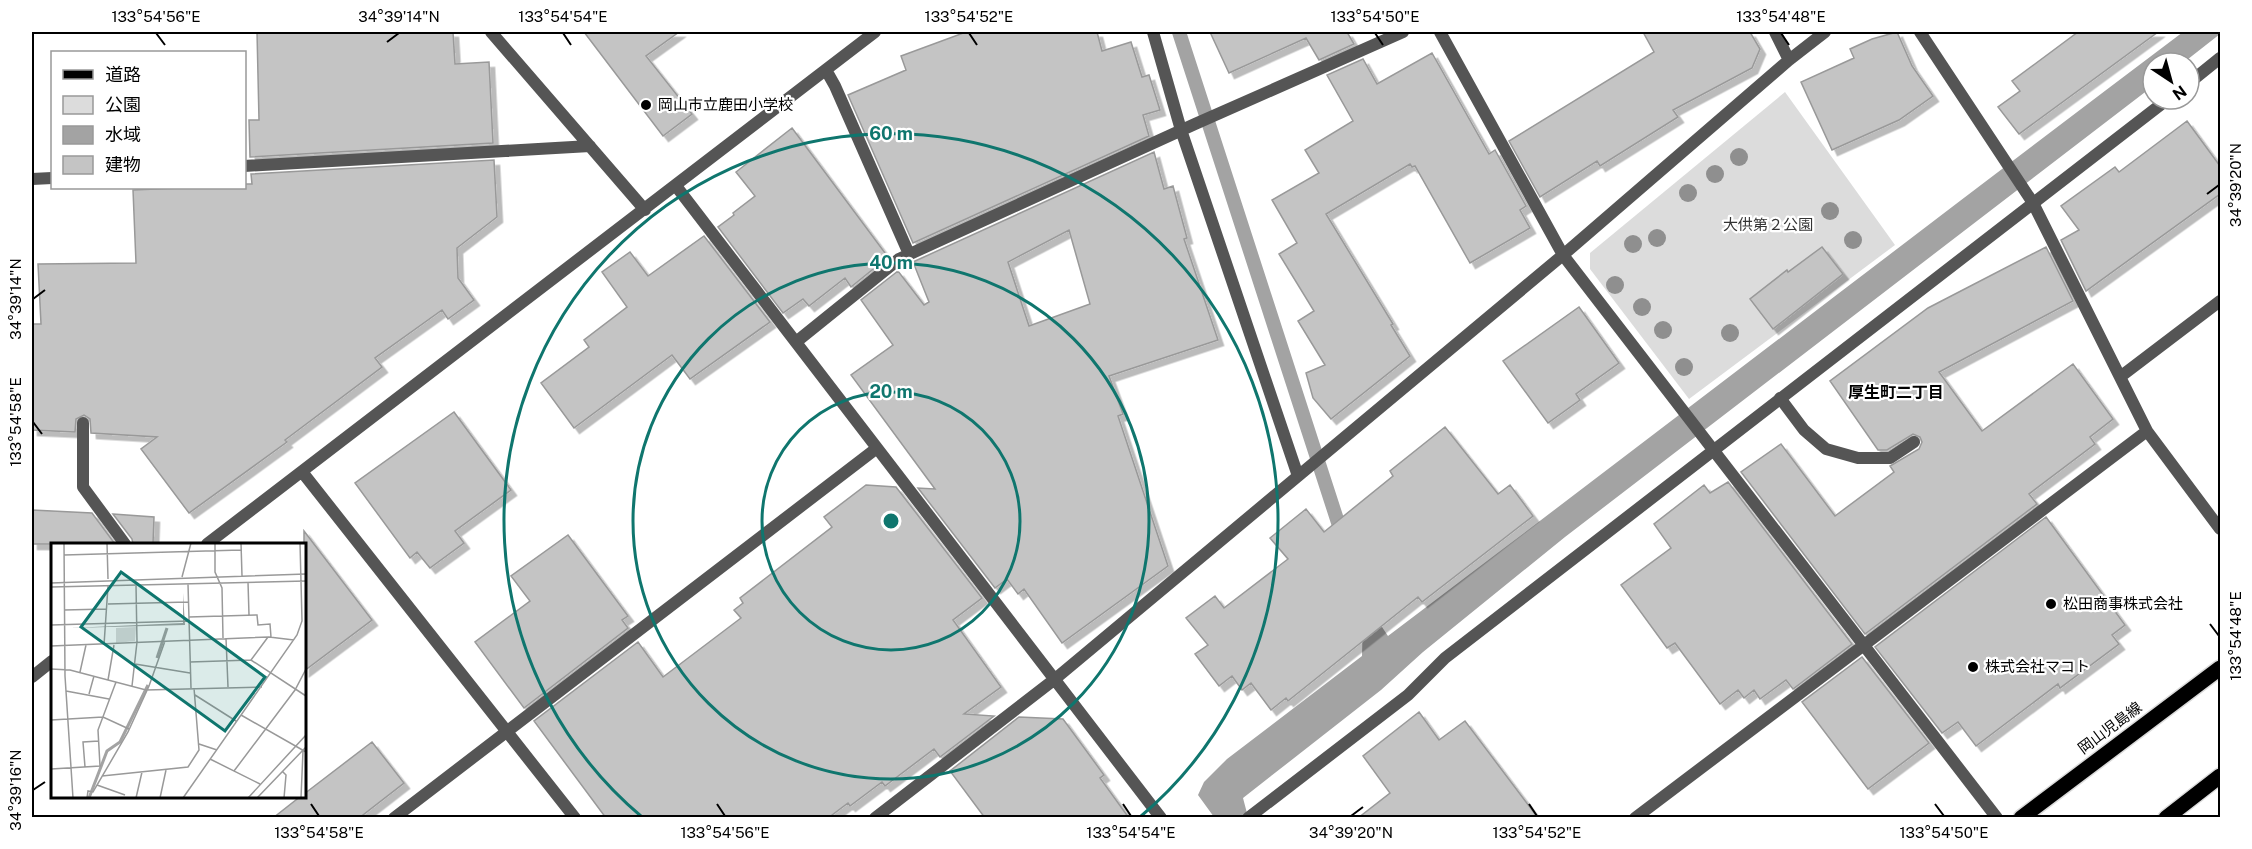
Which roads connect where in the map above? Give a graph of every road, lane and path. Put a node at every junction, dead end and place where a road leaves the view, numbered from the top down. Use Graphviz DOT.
graph roads {
  1 [pos="491,32"];
  2 [pos="875,32"];
  3 [pos="1153,32"];
  4 [pos="1403,32"];
  5 [pos="1440,32"];
  6 [pos="1775,32"];
  7 [pos="1825,32"];
  8 [pos="1920,32"];
  9 [pos="2220,58"];
  10 [pos="1789,60"];
  11 [pos="826,70"];
  12 [pos="2201,73"];
  13 [pos="2153,111"];
  14 [pos="1181,130"];
  15 [pos="590,146"];
  16 [pos="246,166"];
  17 [pos="51,178"];
  18 [pos="32,179"];
  19 [pos="676,186"];
  20 [pos="2033,204"];
  21 [pos="645,210"];
  22 [pos="909,254"];
  23 [pos="1563,255"];
  24 [pos="2220,301"];
  25 [pos="796,342"];
  26 [pos="2120,377"];
  27 [pos="1780,398"];
  28 [pos="83,423"];
  29 [pos="2147,431"];
  30 [pos="1914,442"];
  31 [pos="877,448"];
  32 [pos="1713,450"];
  33 [pos="303,473"];
  34 [pos="1302,473"];
  35 [pos="2220,529"];
  36 [pos="124,543"];
  37 [pos="208,543"];
  38 [pos="1863,644"];
  39 [pos="51,662"];
  40 [pos="2220,668"];
  41 [pos="32,677"];
  42 [pos="1055,679"];
  43 [pos="507,732"];
  44 [pos="2220,776"];
  45 [pos="1250,816"];
  46 [pos="394,818"];
  47 [pos="575,818"];
  48 [pos="875,818"];
  49 [pos="1161,818"];
  50 [pos="1635,818"];
  51 [pos="1997,818"];
  52 [pos="2020,818"];
  53 [pos="2166,818"];
  1 -- 15 [label="street"];
  2 -- 11 [label="street"];
  3 -- 14 [label="street"];
  4 -- 14 [label="street"];
  5 -- 23 [label="street"];
  6 -- 10 [label="street"];
  7 -- 10 [label="street"];
  8 -- 20 [label="street"];
  9 -- 12 [label="street"];
  10 -- 23 [label="street"];
  11 -- 19 [label="street"];
  11 -- 22 [label="street"];
  13 -- 20 [label="street"];
  14 -- 22 [label="street"];
  14 -- 34 [label="street"];
  15 -- 16 [label="street"];
  15 -- 21 [label="street"];
  17 -- 18 [label="street"];
  19 -- 21 [label="street"];
  19 -- 25 [label="street"];
  20 -- 26 [label="street"];
  20 -- 27 [label="street"];
  21 -- 33 [label="street"];
  22 -- 25 [label="street"];
  23 -- 32 [label="street"];
  23 -- 34 [label="street"];
  24 -- 26 [label="street"];
  25 -- 31 [label="street"];
  26 -- 29 [label="street"];
  27 -- 30 [label="street"];
  27 -- 32 [label="street"];
  28 -- 36 [label="street"];
  29 -- 35 [label="street"];
  29 -- 38 [label="street"];
  31 -- 42 [label="street"];
  31 -- 43 [label="street"];
  32 -- 38 [label="street"];
  32 -- 45 [label="street"];
  33 -- 37 [label="street"];
  33 -- 43 [label="street"];
  34 -- 42 [label="street"];
  38 -- 50 [label="street"];
  38 -- 51 [label="street"];
  39 -- 41 [label="street"];
  40 -- 52 [label="main road, 岡山児島線"];
  42 -- 48 [label="street"];
  42 -- 49 [label="street"];
  43 -- 46 [label="street"];
  43 -- 47 [label="street"];
  44 -- 53 [label="main road"];
}
